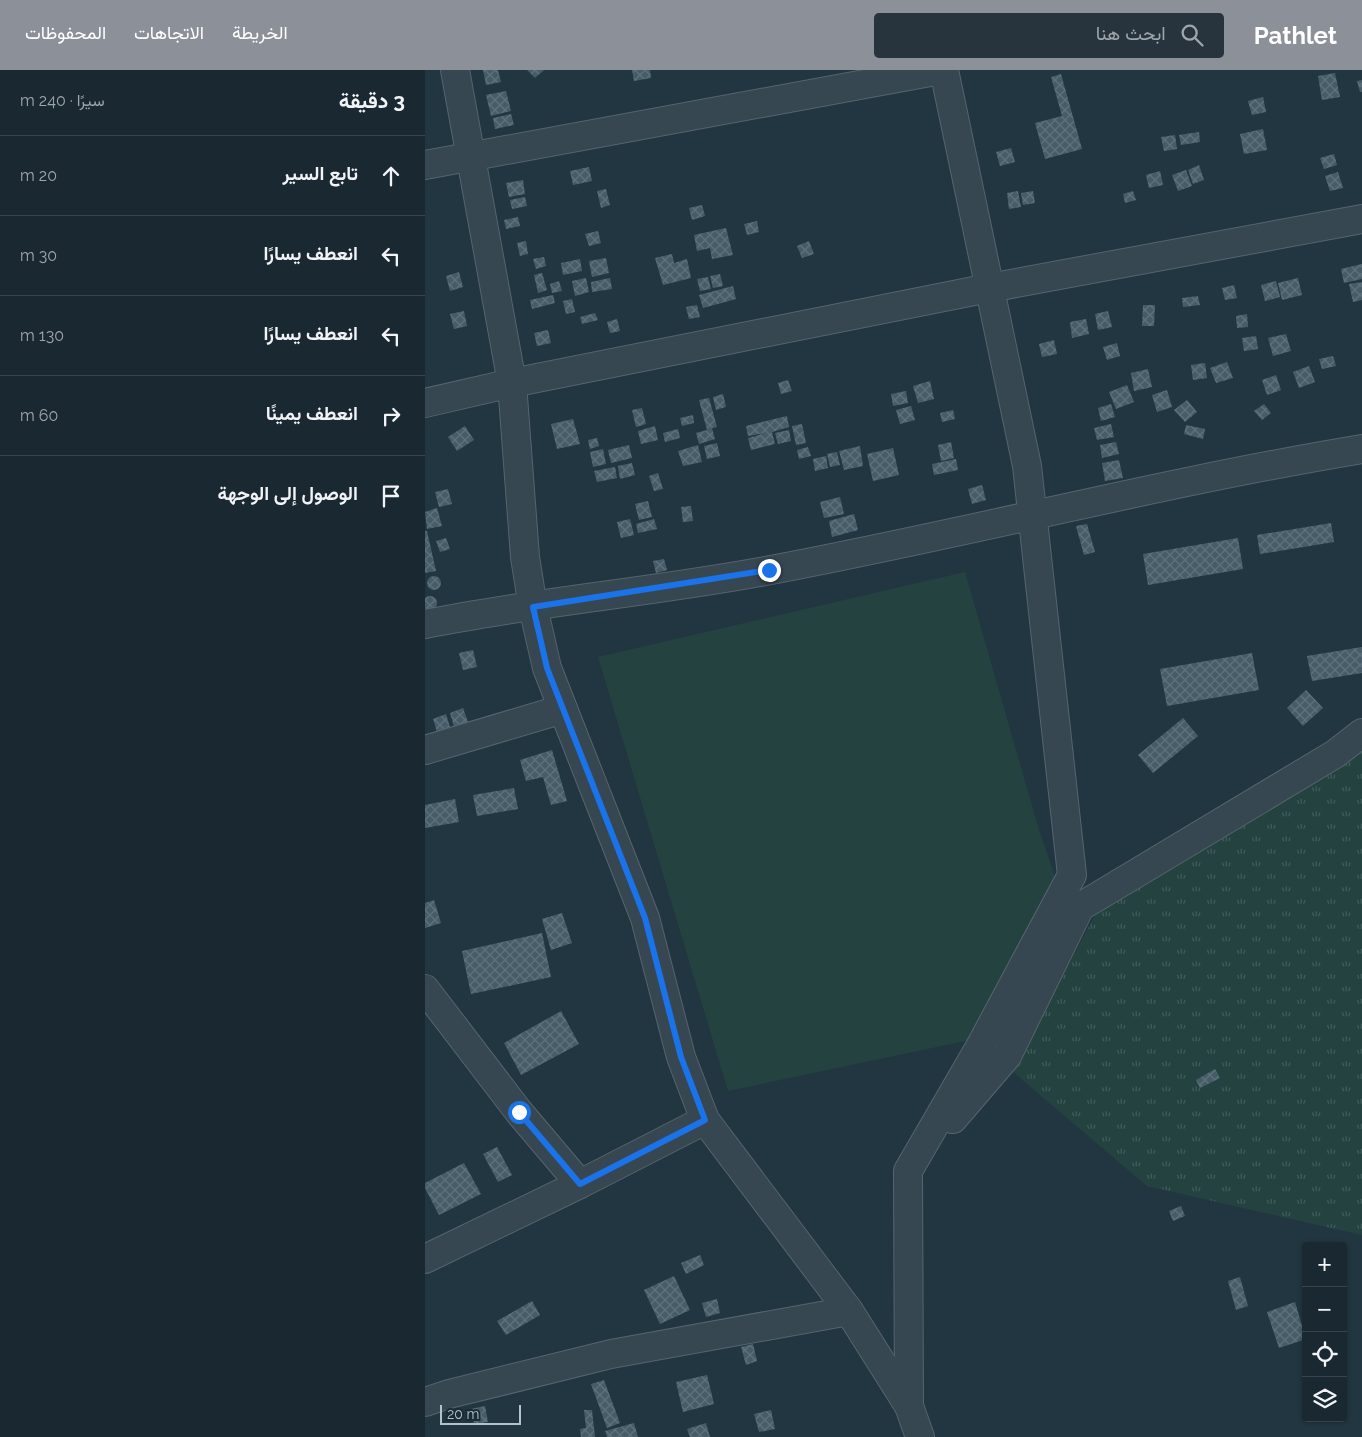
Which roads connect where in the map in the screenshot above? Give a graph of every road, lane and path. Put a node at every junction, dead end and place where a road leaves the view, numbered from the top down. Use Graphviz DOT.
graph roads {
  1 [pos="455,70"];
  2 [pos="942,70"];
  3 [pos="471,156"];
  4 [pos="425,165"];
  5 [pos="1362,220"];
  6 [pos="989,288"];
  7 [pos="512,383"];
  8 [pos="425,403"];
  9 [pos="1362,449"];
  10 [pos="1031,517"];
  11 [pos="533,607"];
  12 [pos="425,624"];
  13 [pos="563,709"];
  14 [pos="1362,733"];
  15 [pos="425,750"];
  16 [pos="425,989"];
  17 [pos="705,1120"];
  18 [pos="908,1171"];
  19 [pos="580,1184"];
  20 [pos="425,1259"];
  21 [pos="849,1311"];
  22 [pos="425,1402"];
  23 [pos="909,1406"];
  24 [pos="920,1437"];
  1 -- 3 [label="street"];
  2 -- 3 [label="street"];
  2 -- 6 [label="street"];
  3 -- 4 [label="street"];
  3 -- 7 [label="street"];
  5 -- 6 [label="street"];
  6 -- 7 [label="street"];
  6 -- 10 [label="street"];
  7 -- 8 [label="street"];
  7 -- 11 [label="street"];
  9 -- 10 [label="street"];
  10 -- 11 [label="street"];
  10 -- 18 [label="street"];
  11 -- 12 [label="street"];
  11 -- 13 [label="street"];
  13 -- 15 [label="street"];
  13 -- 17 [label="street"];
  14 -- 18 [label="street"];
  16 -- 19 [label="street"];
  17 -- 19 [label="street"];
  17 -- 21 [label="street"];
  18 -- 23 [label="street"];
  19 -- 20 [label="street"];
  21 -- 22 [label="street"];
  21 -- 23 [label="street"];
  23 -- 24 [label="street"];
}
